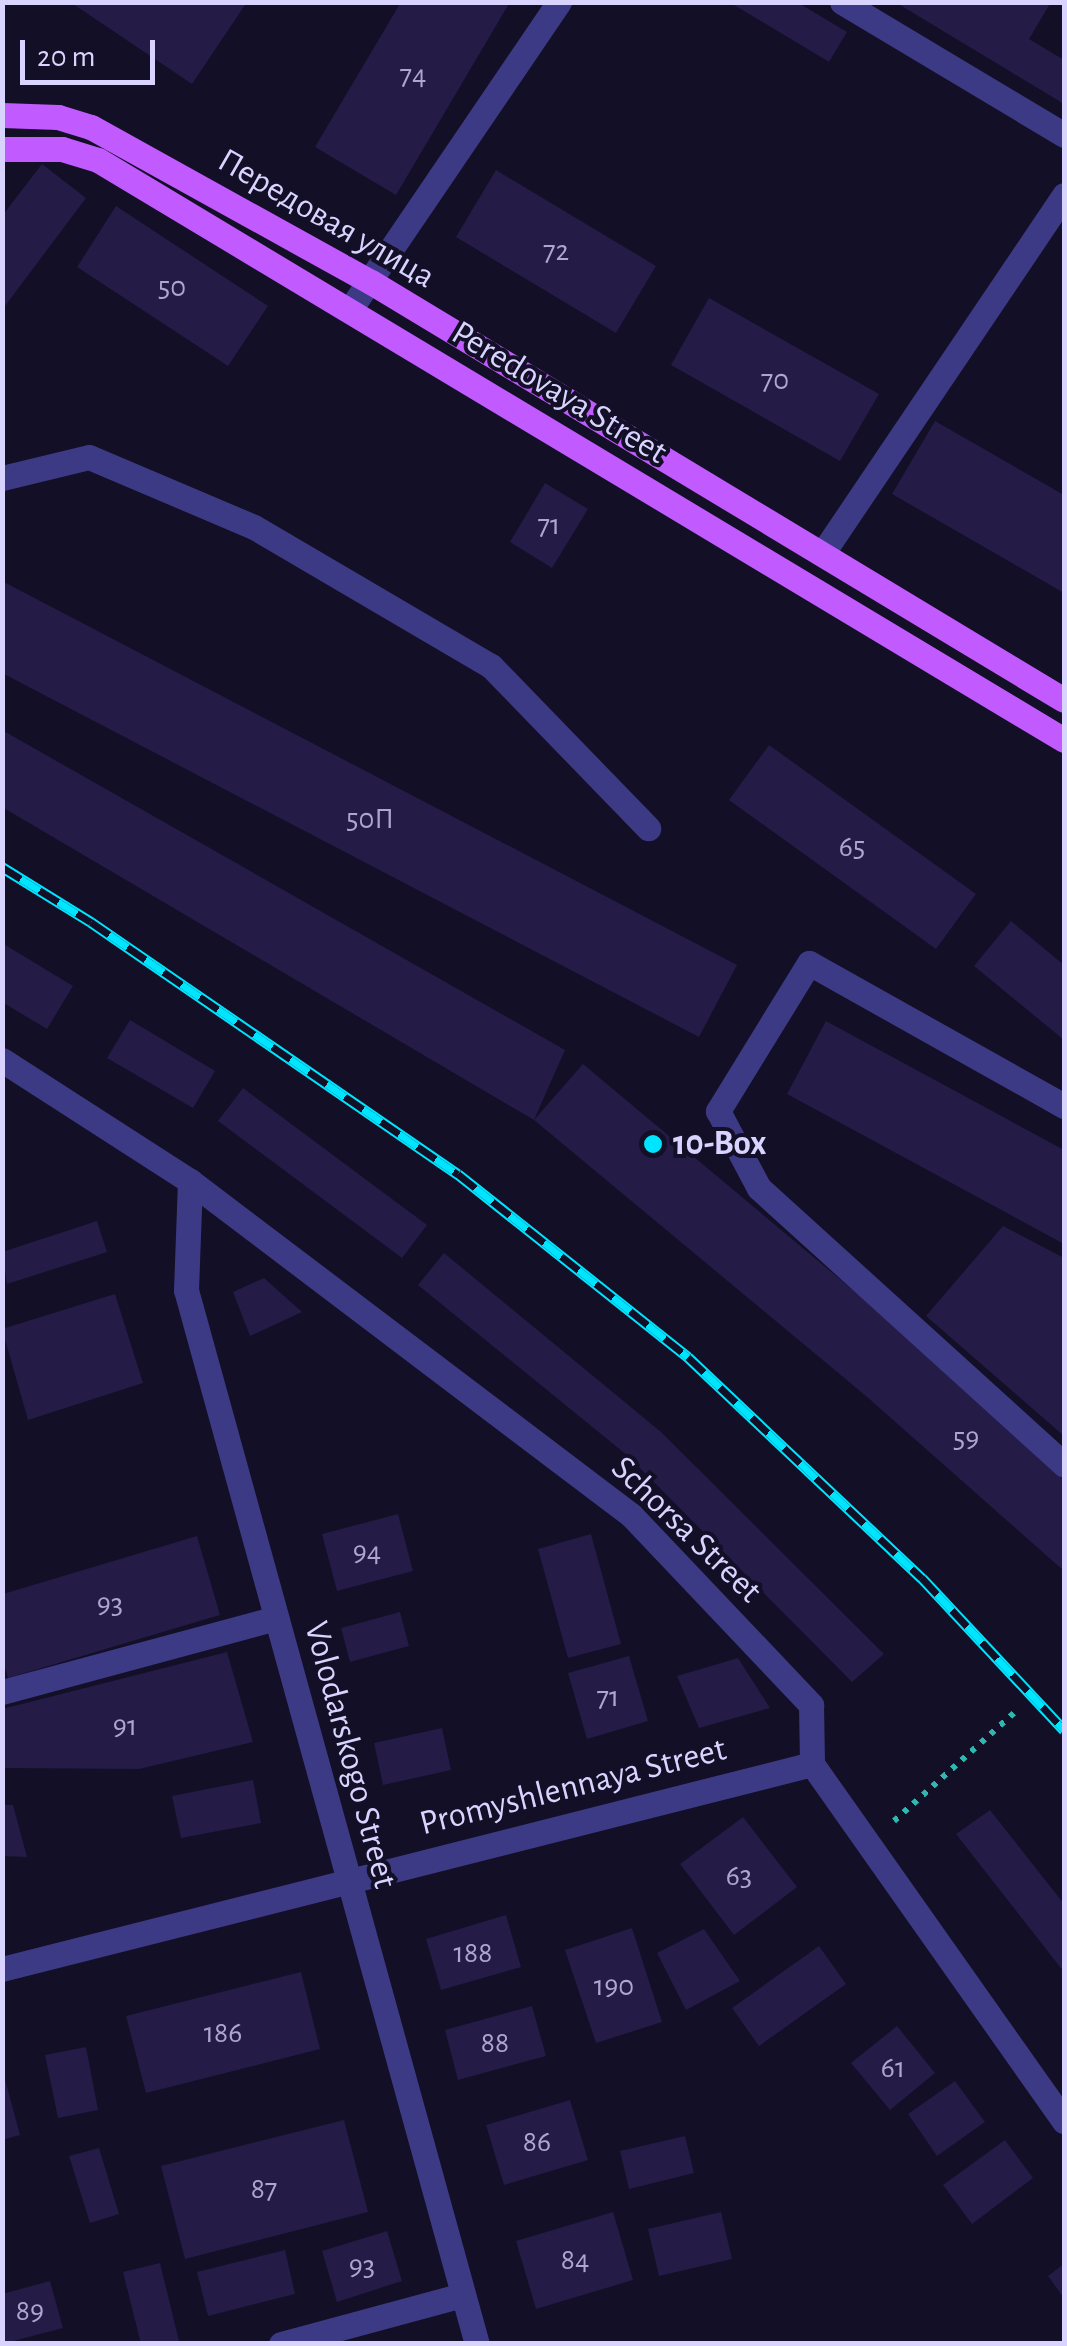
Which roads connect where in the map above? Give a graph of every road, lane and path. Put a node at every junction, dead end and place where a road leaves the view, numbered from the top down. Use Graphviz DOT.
graph roads {
  1 [pos="559,2"];
  2 [pos="842,2"];
  3 [pos="2,116"];
  4 [pos="1064,135"];
  5 [pos="2,149"];
  6 [pos="1064,195"];
  7 [pos="370,282"];
  8 [pos="351,308"];
  9 [pos="2,478"];
  10 [pos="822,554"];
  11 [pos="1064,700"];
  12 [pos="1064,740"];
  13 [pos="648,828"];
  14 [pos="2,1060"];
  15 [pos="1064,1106"];
  16 [pos="190,1181"];
  17 [pos="1064,1465"];
  18 [pos="276,1618"];
  19 [pos="2,1692"];
  20 [pos="1016,1711"];
  21 [pos="812,1764"];
  22 [pos="871,1842"];
  23 [pos="348,1878"];
  24 [pos="2,1970"];
  25 [pos="1064,2120"];
  26 [pos="462,2295"];
  27 [pos="281,2344"];
  28 [pos="477,2344"];
  1 -- 7 [label="street"];
  2 -- 4 [label="street"];
  3 -- 7 [label="main road, Передовая улица"];
  5 -- 8 [label="main road, Peredovaya Street"];
  6 -- 10 [label="street"];
  7 -- 8 [label="street"];
  7 -- 10 [label="main road, Передовая улица"];
  8 -- 12 [label="main road, Peredovaya Street"];
  9 -- 13 [label="street"];
  10 -- 11 [label="main road, Передовая улица"];
  14 -- 16 [label="street, Schorsa Street"];
  15 -- 17 [label="street"];
  16 -- 18 [label="street, Volodarskogo Street"];
  16 -- 21 [label="street, Schorsa Street"];
  18 -- 19 [label="street"];
  18 -- 23 [label="street, Volodarskogo Street"];
  20 -- 22 [label="path"];
  21 -- 22 [label="street"];
  21 -- 23 [label="street, Promyshlennaya Street"];
  22 -- 25 [label="street"];
  23 -- 24 [label="street, Promyshlennaya Street"];
  23 -- 26 [label="street, Volodarskogo Street"];
  26 -- 27 [label="street"];
  26 -- 28 [label="street, Volodarskogo Street"];
}
